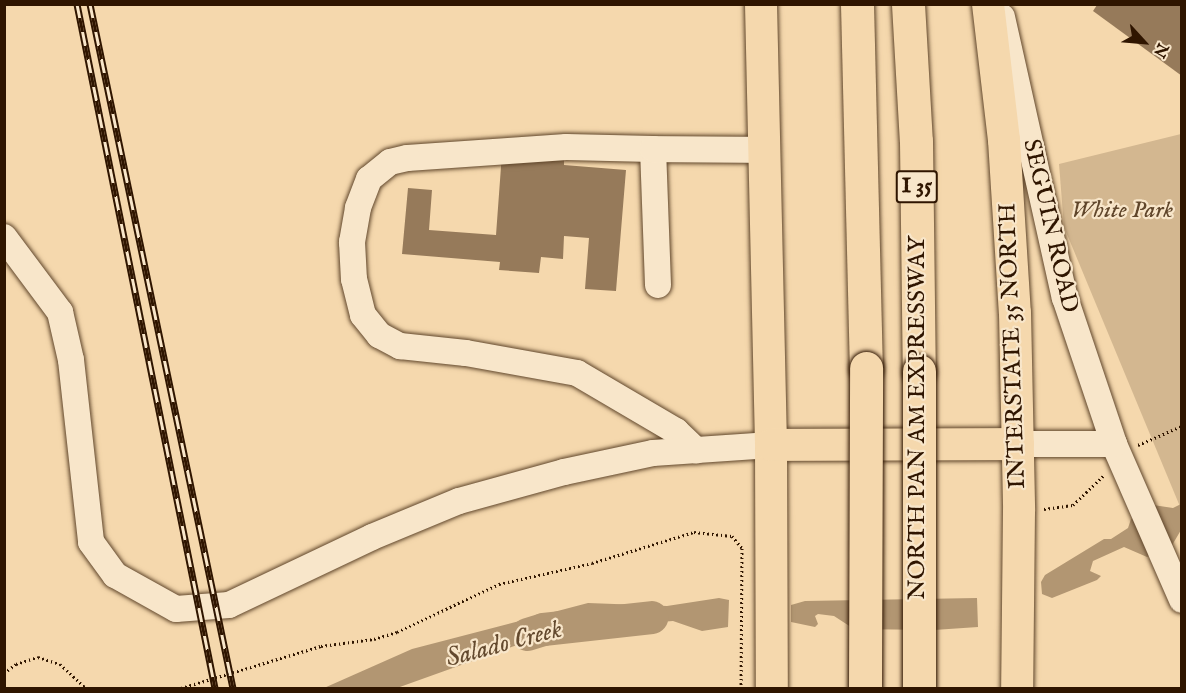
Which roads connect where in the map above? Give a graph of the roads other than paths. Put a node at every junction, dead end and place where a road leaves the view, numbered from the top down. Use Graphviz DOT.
graph roads {
  1 [pos="761,4"];
  2 [pos="852,4"];
  3 [pos="857,4"];
  4 [pos="908,4"];
  5 [pos="988,4"];
  6 [pos="999,4"];
  7 [pos="859,39"];
  8 [pos="653,149"];
  9 [pos="764,150"];
  10 [pos="4,237"];
  11 [pos="658,285"];
  12 [pos="1018,444"];
  13 [pos="771,445"];
  14 [pos="696,450"];
  15 [pos="1119,454"];
  16 [pos="1182,600"];
  17 [pos="772,688"];
  18 [pos="865,688"];
  19 [pos="919,688"];
  20 [pos="1017,688"];
  1 -- 9 [label="main road"];
  2 -- 7 [label="highway"];
  3 -- 7 [label="highway, I 35"];
  4 -- 19 [label="highway, NORTH PAN AM EXPRESSWAY / I 35, bridge"];
  5 -- 12 [label="main road, INTERSTATE 35 NORTH"];
  6 -- 15 [label="street, SEGUIN ROAD"];
  7 -- 18 [label="highway, I 35, bridge"];
  8 -- 9 [label="street"];
  8 -- 11 [label="street"];
  8 -- 14 [label="street"];
  9 -- 13 [label="main road"];
  10 -- 14 [label="street"];
  12 -- 13 [label="main road"];
  12 -- 15 [label="street"];
  12 -- 20 [label="main road, INTERSTATE 35 NORTH"];
  13 -- 14 [label="street"];
  13 -- 17 [label="main road"];
  15 -- 16 [label="street, SEGUIN ROAD"];
}
